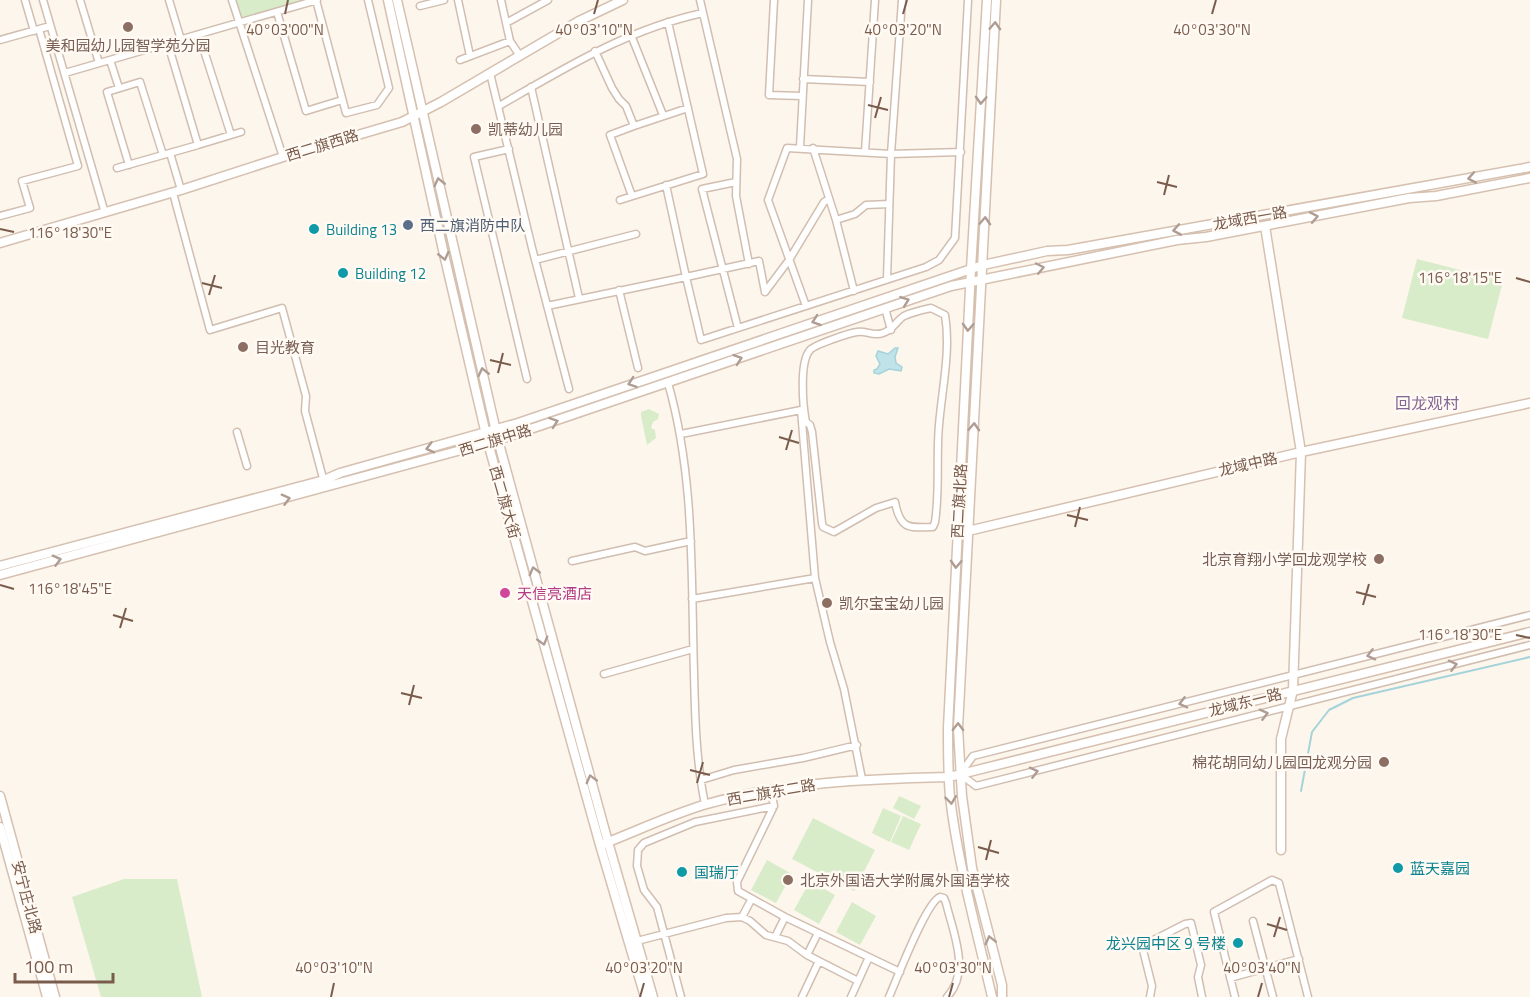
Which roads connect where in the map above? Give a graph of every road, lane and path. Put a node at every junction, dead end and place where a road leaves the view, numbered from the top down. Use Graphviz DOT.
graph roads {
  1 [pos="25,0"];
  2 [pos="43,0"];
  3 [pos="80,0"];
  4 [pos="169,0"];
  5 [pos="232,0"];
  6 [pos="316,0"];
  7 [pos="368,0"];
  8 [pos="388,0"];
  9 [pos="397,0"];
  10 [pos="444,0"];
  11 [pos="459,0"];
  12 [pos="501,0"];
  13 [pos="548,0"];
  14 [pos="623,0"];
  15 [pos="700,0"];
  16 [pos="774,0"];
  17 [pos="807,0"];
  18 [pos="875,0"];
  19 [pos="902,0"];
  20 [pos="968,0"];
  21 [pos="987,0"];
  22 [pos="996,0"];
  23 [pos="301,2"];
  24 [pos="420,6"];
  25 [pos="277,12"];
  26 [pos="703,13"];
  27 [pos="668,22"];
  28 [pos="506,23"];
  29 [pos="239,24"];
  30 [pos="50,26"];
  31 [pos="36,30"];
  32 [pos="199,35"];
  33 [pos="631,35"];
  34 [pos="0,39"];
  35 [pos="181,40"];
  36 [pos="510,41"];
  37 [pos="168,44"];
  38 [pos="596,51"];
  39 [pos="470,56"];
  40 [pos="520,56"];
  41 [pos="110,60"];
  42 [pos="460,60"];
  43 [pos="99,63"];
  44 [pos="65,73"];
  45 [pos="490,73"];
  46 [pos="803,80"];
  47 [pos="870,82"];
  48 [pos="531,87"];
  49 [pos="119,88"];
  50 [pos="802,96"];
  51 [pos="342,100"];
  52 [pos="499,106"];
  53 [pos="688,108"];
  54 [pos="418,114"];
  55 [pos="663,115"];
  56 [pos="633,126"];
  57 [pos="241,132"];
  58 [pos="231,135"];
  59 [pos="198,145"];
  60 [pos="800,147"];
  61 [pos="813,148"];
  62 [pos="509,149"];
  63 [pos="866,152"];
  64 [pos="961,152"];
  65 [pos="170,153"];
  66 [pos="891,153"];
  67 [pos="163,155"];
  68 [pos="283,157"];
  69 [pos="129,165"];
  70 [pos="1530,167"];
  71 [pos="117,168"];
  72 [pos="1530,178"];
  73 [pos="736,182"];
  74 [pos="666,185"];
  75 [pos="177,192"];
  76 [pos="632,196"];
  77 [pos="829,199"];
  78 [pos="620,200"];
  79 [pos="889,204"];
  80 [pos="105,213"];
  81 [pos="0,216"];
  82 [pos="836,220"];
  83 [pos="1265,226"];
  84 [pos="636,234"];
  85 [pos="0,243"];
  86 [pos="569,252"];
  87 [pos="535,260"];
  88 [pos="789,260"];
  89 [pos="749,264"];
  90 [pos="983,264"];
  91 [pos="971,268"];
  92 [pos="723,269"];
  93 [pos="686,277"];
  94 [pos="887,279"];
  95 [pos="982,279"];
  96 [pos="971,282"];
  97 [pos="619,290"];
  98 [pos="854,291"];
  99 [pos="579,298"];
  100 [pos="547,306"];
  101 [pos="806,306"];
  102 [pos="885,308"];
  103 [pos="738,328"];
  104 [pos="891,330"];
  105 [pos="638,368"];
  106 [pos="527,379"];
  107 [pos="668,383"];
  108 [pos="569,389"];
  109 [pos="1530,403"];
  110 [pos="496,429"];
  111 [pos="237,432"];
  112 [pos="486,432"];
  113 [pos="681,434"];
  114 [pos="498,440"];
  115 [pos="488,443"];
  116 [pos="1301,452"];
  117 [pos="247,466"];
  118 [pos="325,484"];
  119 [pos="968,531"];
  120 [pos="691,541"];
  121 [pos="572,561"];
  122 [pos="0,566"];
  123 [pos="0,575"];
  124 [pos="815,578"];
  125 [pos="692,599"];
  126 [pos="1530,615"];
  127 [pos="1530,632"];
  128 [pos="1530,645"];
  129 [pos="693,649"];
  130 [pos="604,674"];
  131 [pos="1293,675"];
  132 [pos="1293,690"];
  133 [pos="857,745"];
  134 [pos="960,774"];
  135 [pos="949,777"];
  136 [pos="862,779"];
  137 [pos="701,780"];
  138 [pos="771,790"];
  139 [pos="0,796"];
  140 [pos="705,804"];
  141 [pos="774,807"];
  142 [pos="0,827"];
  143 [pos="604,844"];
  144 [pos="1281,850"];
  145 [pos="751,900"];
  146 [pos="742,917"];
  147 [pos="785,917"];
  148 [pos="1253,921"];
  149 [pos="663,933"];
  150 [pos="818,933"];
  151 [pos="775,937"];
  152 [pos="637,941"];
  153 [pos="807,955"];
  154 [pos="869,957"];
  155 [pos="1299,959"];
  156 [pos="819,961"];
  157 [pos="1266,968"];
  158 [pos="900,972"];
  159 [pos="1230,978"];
  160 [pos="858,981"];
  161 [pos="47,997"];
  162 [pos="54,997"];
  163 [pos="645,997"];
  164 [pos="653,997"];
  165 [pos="681,997"];
  166 [pos="802,997"];
  167 [pos="851,997"];
  168 [pos="889,997"];
  169 [pos="947,997"];
  170 [pos="992,997"];
  171 [pos="1002,997"];
  172 [pos="1150,997"];
  173 [pos="1202,997"];
  174 [pos="1235,997"];
  175 [pos="1274,997"];
  176 [pos="1308,997"];
  1 -- 31 [label="street"];
  2 -- 30 [label="street"];
  3 -- 43 [label="street"];
  4 -- 35 [label="street"];
  5 -- 29 [label="street"];
  6 -- 23 [label="street"];
  6 -- 51 [label="street"];
  7 -- 51 [label="street"];
  8 -- 54 [label="main road, 西二旗大街"];
  9 -- 54 [label="main road, 西二旗大街"];
  10 -- 24 [label="street"];
  11 -- 39 [label="street"];
  12 -- 28 [label="street"];
  13 -- 28 [label="street"];
  14 -- 40 [label="main road, 西二旗西路"];
  15 -- 26 [label="street"];
  16 -- 50 [label="street"];
  17 -- 46 [label="street"];
  18 -- 47 [label="street"];
  19 -- 66 [label="street"];
  20 -- 64 [label="street"];
  21 -- 91 [label="main road, 西二旗北路, one-way"];
  90 -- 22 [label="main road, 西二旗北路, one-way"];
  23 -- 25 [label="street"];
  25 -- 29 [label="street"];
  25 -- 51 [label="street"];
  26 -- 27 [label="street"];
  26 -- 73 [label="street"];
  27 -- 33 [label="street"];
  27 -- 53 [label="street"];
  28 -- 36 [label="street"];
  29 -- 32 [label="street"];
  29 -- 68 [label="street"];
  30 -- 31 [label="street"];
  30 -- 44 [label="street"];
  31 -- 34 [label="street"];
  31 -- 81 [label="street"];
  32 -- 35 [label="street"];
  32 -- 58 [label="street"];
  33 -- 38 [label="street"];
  33 -- 55 [label="street"];
  35 -- 37 [label="street"];
  36 -- 39 [label="street"];
  36 -- 40 [label="street"];
  37 -- 41 [label="street"];
  37 -- 59 [label="street"];
  38 -- 48 [label="street"];
  38 -- 56 [label="street"];
  39 -- 42 [label="street"];
  40 -- 45 [label="main road, 西二旗西路"];
  41 -- 43 [label="street"];
  41 -- 49 [label="street"];
  43 -- 44 [label="street"];
  44 -- 80 [label="street"];
  45 -- 52 [label="street"];
  45 -- 54 [label="main road, 西二旗西路"];
  46 -- 47 [label="street"];
  46 -- 50 [label="street"];
  47 -- 63 [label="street"];
  48 -- 52 [label="street"];
  48 -- 86 [label="street"];
  49 -- 67 [label="street"];
  49 -- 69 [label="street"];
  50 -- 60 [label="street"];
  52 -- 62 [label="street"];
  53 -- 55 [label="street"];
  53 -- 74 [label="street"];
  54 -- 68 [label="main road, 西二旗西路"];
  110 -- 54 [label="main road, 西二旗大街, one-way"];
  54 -- 112 [label="main road, 西二旗大街, one-way"];
  55 -- 56 [label="street"];
  56 -- 76 [label="street"];
  57 -- 58 [label="street"];
  58 -- 59 [label="street"];
  59 -- 65 [label="street"];
  60 -- 61 [label="street"];
  60 -- 88 [label="street"];
  61 -- 63 [label="street"];
  61 -- 77 [label="street"];
  62 -- 87 [label="street"];
  62 -- 106 [label="street"];
  63 -- 66 [label="street"];
  64 -- 66 [label="street"];
  64 -- 94 [label="street"];
  65 -- 67 [label="street"];
  65 -- 75 [label="street"];
  66 -- 79 [label="street"];
  67 -- 69 [label="street"];
  68 -- 75 [label="main road, 西二旗西路"];
  69 -- 71 [label="street"];
  70 -- 90 [label="main road, 龙域西一路, one-way"];
  83 -- 72 [label="main road, 龙域西一路, one-way"];
  73 -- 89 [label="street"];
  73 -- 92 [label="street"];
  74 -- 76 [label="street"];
  74 -- 93 [label="street"];
  75 -- 80 [label="main road, 西二旗西路"];
  75 -- 118 [label="street"];
  76 -- 78 [label="street"];
  77 -- 82 [label="street"];
  77 -- 88 [label="street"];
  79 -- 82 [label="street"];
  79 -- 94 [label="street"];
  80 -- 85 [label="main road, 西二旗西路"];
  82 -- 98 [label="street"];
  95 -- 83 [label="main road, 龙域西一路, one-way"];
  83 -- 116 [label="main road"];
  84 -- 86 [label="street"];
  86 -- 87 [label="street"];
  86 -- 99 [label="street"];
  87 -- 100 [label="street"];
  88 -- 89 [label="street"];
  88 -- 101 [label="street"];
  89 -- 92 [label="street"];
  90 -- 91 [label="main road, 龙域西一路"];
  90 -- 95 [label="main road, 西二旗北路"];
  91 -- 96 [label="main road, 西二旗北路"];
  91 -- 110 [label="main road, 西二旗中路, one-way"];
  92 -- 93 [label="street"];
  92 -- 103 [label="street"];
  93 -- 97 [label="street"];
  93 -- 103 [label="street"];
  94 -- 98 [label="street"];
  95 -- 96 [label="main road, 西二旗中路"];
  119 -- 95 [label="main road, 西二旗北路, one-way"];
  102 -- 96 [label="main road, 西二旗中路, one-way"];
  96 -- 135 [label="main road, 西二旗北路, one-way"];
  97 -- 99 [label="street"];
  97 -- 105 [label="street"];
  98 -- 101 [label="street"];
  99 -- 100 [label="street"];
  100 -- 108 [label="street"];
  101 -- 103 [label="street"];
  102 -- 104 [label="street"];
  107 -- 102 [label="main road, 西二旗中路, one-way"];
  104 -- 104 [label="street"];
  107 -- 113 [label="street"];
  114 -- 107 [label="main road, 西二旗中路, one-way"];
  109 -- 116 [label="main road, 龙域中路"];
  110 -- 112 [label="main road, 西二旗中路"];
  110 -- 114 [label="main road, 西二旗大街"];
  111 -- 117 [label="street"];
  112 -- 115 [label="main road, 西二旗大街"];
  112 -- 118 [label="main road, 西二旗中路, one-way"];
  113 -- 120 [label="street"];
  113 -- 124 [label="street"];
  114 -- 115 [label="main road, 西二旗中路"];
  143 -- 114 [label="main road, 西二旗大街, one-way"];
  115 -- 118 [label="main road, 西二旗中路"];
  115 -- 143 [label="main road, 西二旗大街, one-way"];
  116 -- 119 [label="main road, 龙域中路"];
  116 -- 131 [label="main road"];
  118 -- 122 [label="main road, 西二旗中路"];
  123 -- 118 [label="main road, 西二旗中路, one-way"];
  134 -- 119 [label="main road, 西二旗北路, one-way"];
  120 -- 121 [label="street"];
  120 -- 125 [label="street"];
  124 -- 125 [label="street"];
  124 -- 133 [label="street"];
  125 -- 129 [label="street"];
  126 -- 131 [label="street, one-way"];
  127 -- 132 [label="main road, 龙域东一路"];
  134 -- 128 [label="street, one-way"];
  129 -- 130 [label="street"];
  129 -- 137 [label="street"];
  131 -- 132 [label="main road"];
  131 -- 134 [label="street, one-way"];
  132 -- 134 [label="main road, 龙域东一路"];
  132 -- 144 [label="main road"];
  133 -- 136 [label="street"];
  133 -- 137 [label="street"];
  134 -- 135 [label="main road, 龙域东一路"];
  171 -- 134 [label="main road, 西二旗北路, one-way"];
  135 -- 136 [label="main road, 西二旗东二路"];
  135 -- 170 [label="main road, 西二旗北路, one-way"];
  136 -- 138 [label="main road, 西二旗东二路"];
  137 -- 140 [label="street"];
  138 -- 140 [label="main road, 西二旗东二路"];
  138 -- 141 [label="street"];
  139 -- 162 [label="main road, 安宁庄北路"];
  140 -- 143 [label="main road, 西二旗东二路"];
  141 -- 145 [label="street"];
  141 -- 149 [label="street"];
  142 -- 161 [label="main road, 安宁庄北路"];
  143 -- 152 [label="main road, 西二旗大街"];
  143 -- 163 [label="main road, 西二旗大街"];
  145 -- 146 [label="street"];
  145 -- 147 [label="street"];
  146 -- 149 [label="street"];
  146 -- 151 [label="street"];
  147 -- 150 [label="street"];
  147 -- 151 [label="street"];
  148 -- 157 [label="street"];
  149 -- 152 [label="street"];
  149 -- 165 [label="street"];
  150 -- 153 [label="street"];
  150 -- 154 [label="street"];
  151 -- 153 [label="street"];
  152 -- 164 [label="main road, 西二旗大街"];
  153 -- 156 [label="street"];
  154 -- 158 [label="street"];
  154 -- 160 [label="street"];
  155 -- 157 [label="street"];
  155 -- 159 [label="street"];
  155 -- 176 [label="street"];
  156 -- 160 [label="street"];
  156 -- 166 [label="street"];
  157 -- 159 [label="street"];
  157 -- 175 [label="street"];
  158 -- 168 [label="street"];
  158 -- 169 [label="street"];
  159 -- 174 [label="street"];
  160 -- 167 [label="street"];
  172 -- 173 [label="street"];
}
